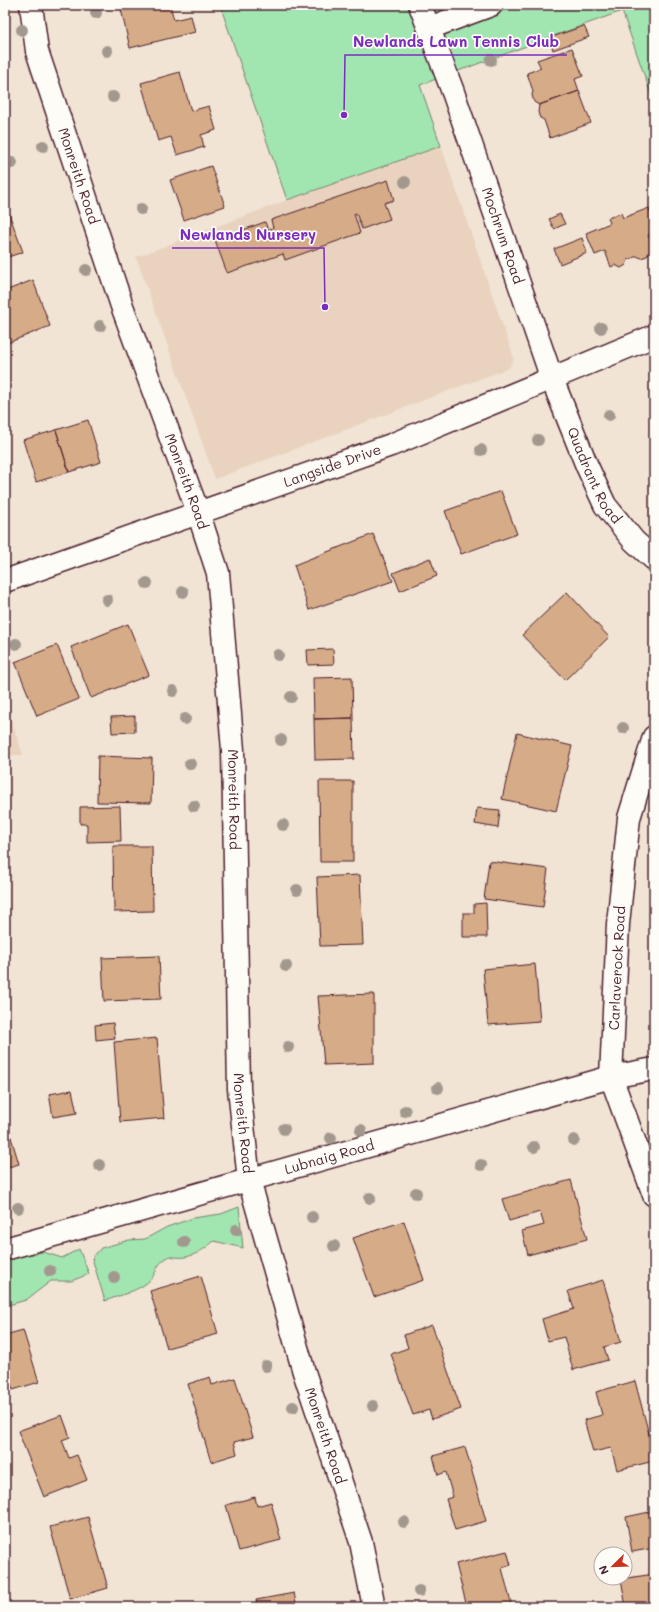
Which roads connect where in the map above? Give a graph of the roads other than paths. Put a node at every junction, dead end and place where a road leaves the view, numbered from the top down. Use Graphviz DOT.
graph roads {
  1 [pos="31,5"];
  2 [pos="420,5"];
  3 [pos="491,5"];
  4 [pos="429,28"];
  5 [pos="654,336"];
  6 [pos="552,379"];
  7 [pos="198,512"];
  8 [pos="654,559"];
  9 [pos="5,581"];
  10 [pos="654,737"];
  11 [pos="654,1069"];
  12 [pos="611,1077"];
  13 [pos="250,1180"];
  14 [pos="654,1195"];
  15 [pos="5,1249"];
  16 [pos="374,1607"];
  1 -- 7 [label="street, Monreith Road"];
  2 -- 4 [label="street, Mochrum Road"];
  3 -- 4 [label="street"];
  4 -- 6 [label="street, Mochrum Road"];
  5 -- 6 [label="street, Langside Drive"];
  6 -- 7 [label="street, Langside Drive"];
  6 -- 8 [label="street, Quadrant Road"];
  7 -- 9 [label="street, Langside Drive"];
  7 -- 13 [label="street, Monreith Road"];
  10 -- 12 [label="street, Carlaverock Road"];
  11 -- 12 [label="street, Lubnaig Road"];
  12 -- 13 [label="street, Lubnaig Road"];
  12 -- 14 [label="street, Carlaverock Road"];
  13 -- 15 [label="street, Lubnaig Road"];
  13 -- 16 [label="street, Monreith Road"];
}
